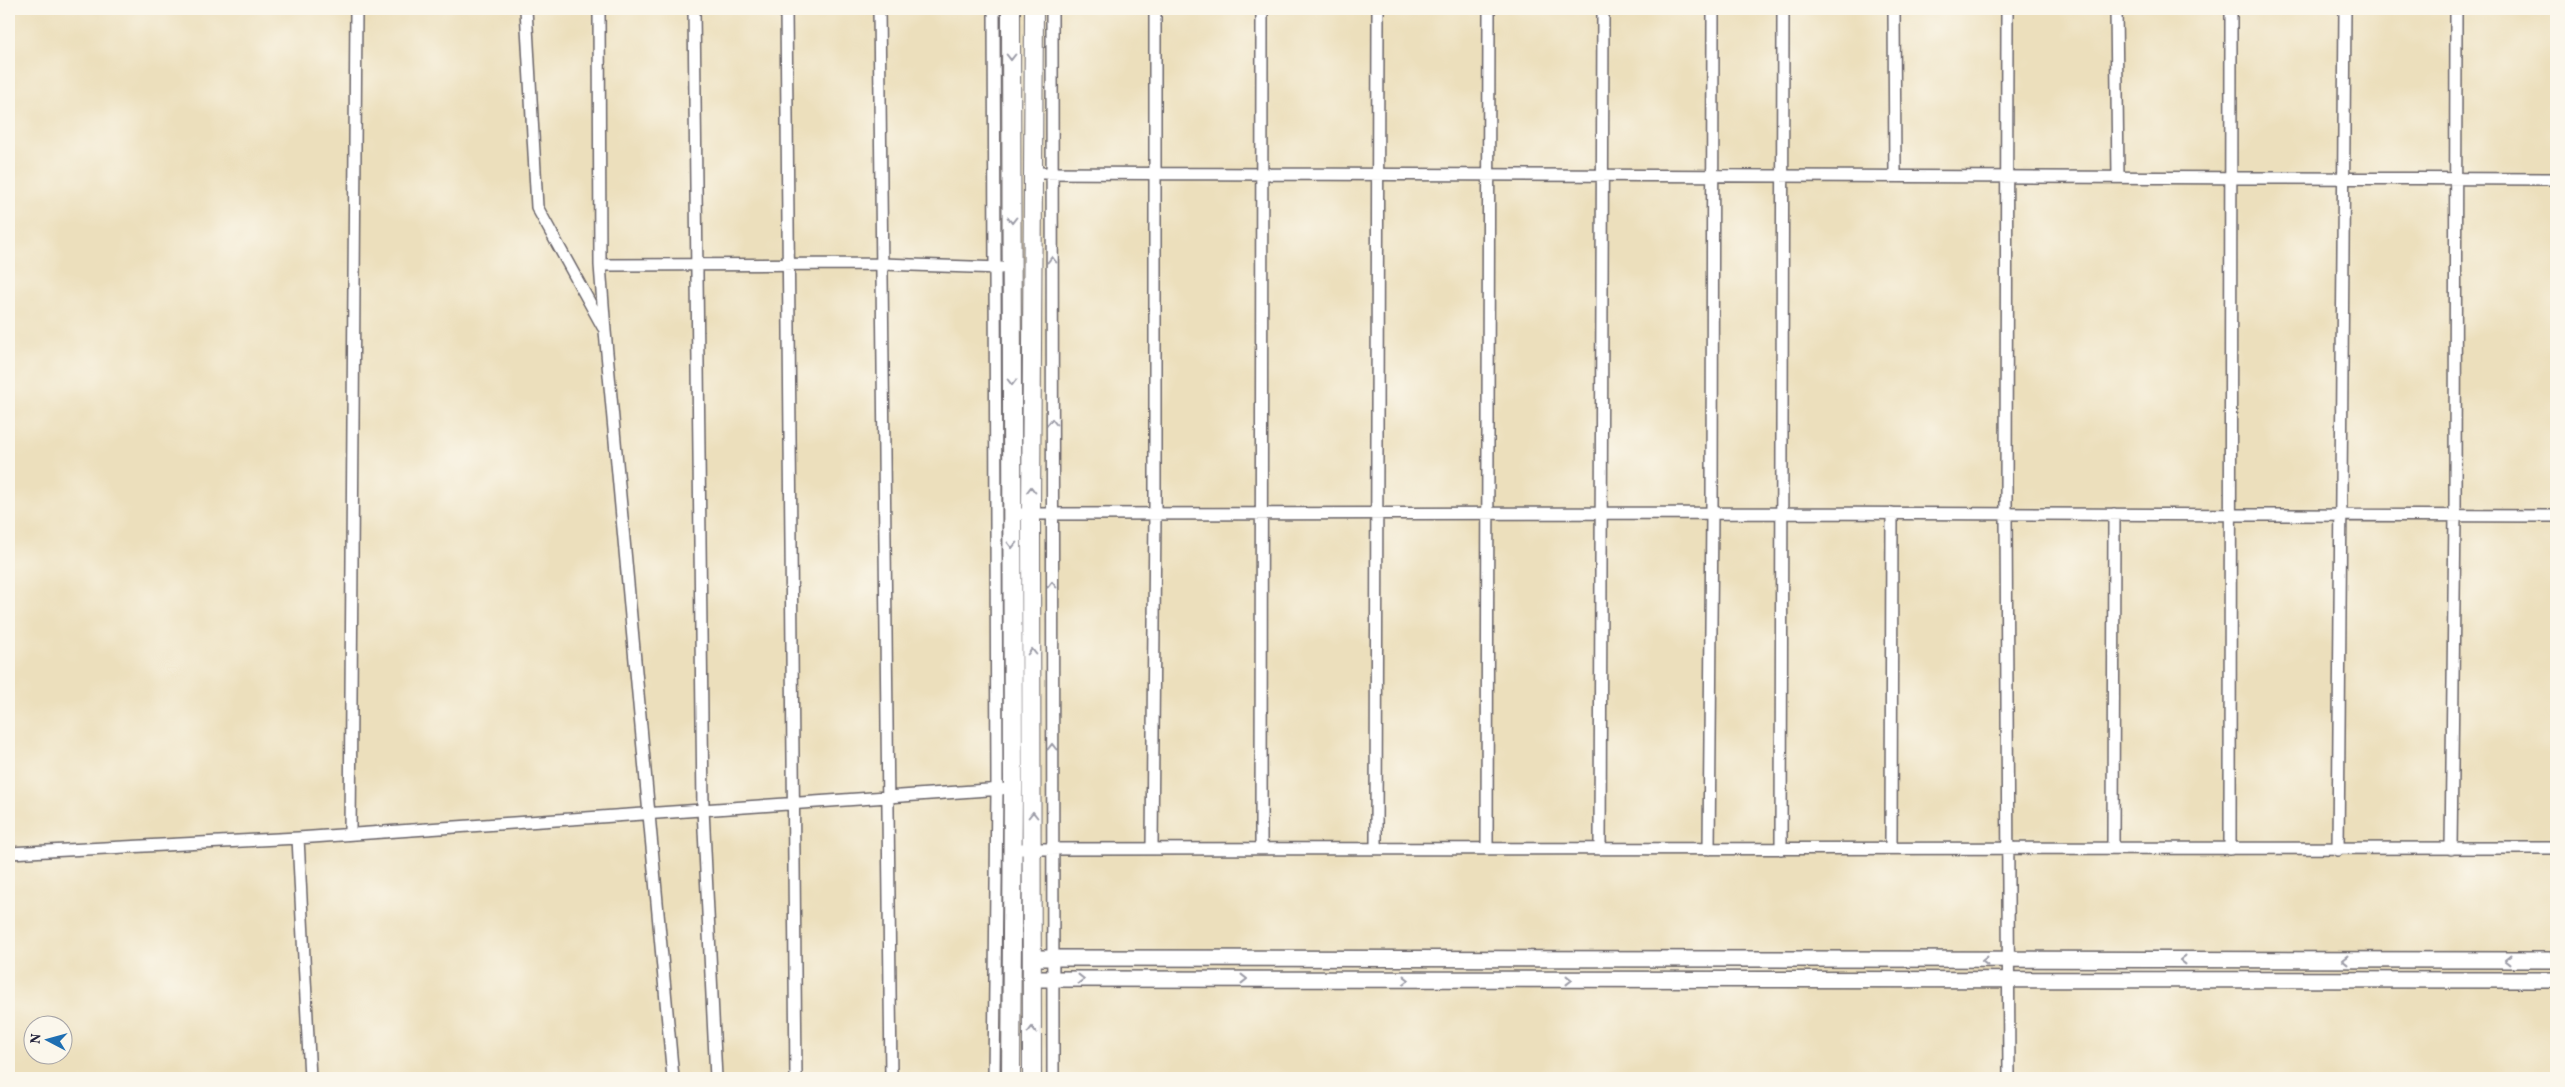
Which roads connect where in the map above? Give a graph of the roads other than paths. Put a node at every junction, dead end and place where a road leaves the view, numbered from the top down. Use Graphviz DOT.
graph roads {
  1 [pos="356,9"];
  2 [pos="526,9"];
  3 [pos="599,9"];
  4 [pos="694,9"];
  5 [pos="786,9"];
  6 [pos="879,9"];
  7 [pos="994,9"];
  8 [pos="1011,9"];
  9 [pos="1034,9"];
  10 [pos="1052,9"];
  11 [pos="1155,9"];
  12 [pos="1262,9"];
  13 [pos="1378,9"];
  14 [pos="1490,9"];
  15 [pos="1603,9"];
  16 [pos="1713,9"];
  17 [pos="1783,9"];
  18 [pos="1894,9"];
  19 [pos="2007,9"];
  20 [pos="2116,9"];
  21 [pos="2231,9"];
  22 [pos="2345,9"];
  23 [pos="2456,9"];
  24 [pos="1033,172"];
  25 [pos="1052,173"];
  26 [pos="1155,173"];
  27 [pos="1262,174"];
  28 [pos="1378,174"];
  29 [pos="1488,174"];
  30 [pos="1604,175"];
  31 [pos="1712,175"];
  32 [pos="1784,176"];
  33 [pos="1895,176"];
  34 [pos="2007,176"];
  35 [pos="2118,177"];
  36 [pos="2231,177"];
  37 [pos="2344,178"];
  38 [pos="2456,178"];
  39 [pos="2556,179"];
  40 [pos="790,264"];
  41 [pos="882,264"];
  42 [pos="600,265"];
  43 [pos="696,265"];
  44 [pos="1003,268"];
  45 [pos="605,331"];
  46 [pos="1783,512"];
  47 [pos="1155,513"];
  48 [pos="1263,513"];
  49 [pos="1378,513"];
  50 [pos="1490,513"];
  51 [pos="1602,513"];
  52 [pos="1712,513"];
  53 [pos="1892,513"];
  54 [pos="2006,513"];
  55 [pos="1011,514"];
  56 [pos="1031,514"];
  57 [pos="1052,514"];
  58 [pos="2114,514"];
  59 [pos="2229,514"];
  60 [pos="2341,515"];
  61 [pos="2455,515"];
  62 [pos="2556,516"];
  63 [pos="1005,788"];
  64 [pos="888,797"];
  65 [pos="795,803"];
  66 [pos="704,810"];
  67 [pos="647,813"];
  68 [pos="350,834"];
  69 [pos="298,838"];
  70 [pos="1012,848"];
  71 [pos="1033,848"];
  72 [pos="1052,848"];
  73 [pos="1152,848"];
  74 [pos="1261,848"];
  75 [pos="1376,848"];
  76 [pos="1600,848"];
  77 [pos="1892,848"];
  78 [pos="2008,848"];
  79 [pos="2113,848"];
  80 [pos="2556,848"];
  81 [pos="1487,849"];
  82 [pos="1709,849"];
  83 [pos="1781,849"];
  84 [pos="2230,849"];
  85 [pos="2450,849"];
  86 [pos="2338,850"];
  87 [pos="9,853"];
  88 [pos="1033,958"];
  89 [pos="1052,958"];
  90 [pos="2556,960"];
  91 [pos="2008,961"];
  92 [pos="1032,979"];
  93 [pos="1052,979"];
  94 [pos="2556,980"];
  95 [pos="2008,981"];
  96 [pos="310,1078"];
  97 [pos="673,1078"];
  98 [pos="716,1078"];
  99 [pos="796,1078"];
  100 [pos="891,1078"];
  101 [pos="994,1078"];
  102 [pos="1011,1078"];
  103 [pos="1032,1078"];
  104 [pos="1053,1078"];
  105 [pos="2009,1078"];
  1 -- 68 [label="street"];
  2 -- 45 [label="street"];
  3 -- 42 [label="street"];
  4 -- 43 [label="street"];
  5 -- 40 [label="street"];
  6 -- 41 [label="street"];
  7 -- 44 [label="street"];
  8 -- 44 [label="main road, one-way"];
  9 -- 24 [label="main road"];
  10 -- 25 [label="street"];
  11 -- 26 [label="street"];
  12 -- 27 [label="street"];
  13 -- 28 [label="street"];
  14 -- 29 [label="street"];
  15 -- 30 [label="street"];
  16 -- 31 [label="street"];
  17 -- 32 [label="street"];
  18 -- 33 [label="street"];
  19 -- 34 [label="street"];
  20 -- 35 [label="street"];
  21 -- 36 [label="street"];
  22 -- 37 [label="street"];
  23 -- 38 [label="street"];
  24 -- 25 [label="street"];
  56 -- 24 [label="main road, one-way"];
  25 -- 26 [label="street"];
  57 -- 25 [label="street, one-way"];
  26 -- 27 [label="street"];
  26 -- 47 [label="street"];
  27 -- 28 [label="street"];
  27 -- 48 [label="street"];
  28 -- 29 [label="street"];
  28 -- 49 [label="street"];
  29 -- 30 [label="street"];
  29 -- 50 [label="street"];
  30 -- 31 [label="street"];
  30 -- 51 [label="street"];
  31 -- 32 [label="street"];
  31 -- 52 [label="street"];
  32 -- 33 [label="street"];
  32 -- 46 [label="street"];
  33 -- 34 [label="street"];
  34 -- 35 [label="street"];
  34 -- 54 [label="street"];
  35 -- 36 [label="street"];
  36 -- 37 [label="street"];
  36 -- 59 [label="street"];
  37 -- 38 [label="street"];
  37 -- 60 [label="street"];
  38 -- 39 [label="street"];
  38 -- 61 [label="street"];
  40 -- 41 [label="street"];
  40 -- 43 [label="street"];
  40 -- 65 [label="street"];
  41 -- 44 [label="street"];
  41 -- 64 [label="street"];
  42 -- 43 [label="street"];
  42 -- 45 [label="street"];
  43 -- 66 [label="street"];
  44 -- 55 [label="main road, one-way"];
  44 -- 63 [label="street"];
  45 -- 67 [label="street"];
  46 -- 52 [label="street"];
  46 -- 53 [label="street"];
  46 -- 83 [label="street"];
  47 -- 48 [label="street"];
  47 -- 57 [label="street"];
  47 -- 73 [label="street"];
  48 -- 49 [label="street"];
  48 -- 74 [label="street"];
  49 -- 50 [label="street"];
  49 -- 75 [label="street"];
  50 -- 51 [label="street"];
  50 -- 81 [label="street"];
  51 -- 52 [label="street"];
  51 -- 76 [label="street"];
  52 -- 82 [label="street"];
  53 -- 54 [label="street"];
  53 -- 77 [label="street"];
  54 -- 58 [label="street"];
  54 -- 78 [label="street"];
  55 -- 56 [label="street"];
  55 -- 63 [label="main road, one-way"];
  56 -- 57 [label="street"];
  71 -- 56 [label="main road, one-way"];
  72 -- 57 [label="street, one-way"];
  58 -- 59 [label="street"];
  58 -- 79 [label="street"];
  59 -- 60 [label="street"];
  59 -- 84 [label="street"];
  60 -- 61 [label="street"];
  60 -- 86 [label="street"];
  61 -- 62 [label="street"];
  61 -- 85 [label="street"];
  63 -- 64 [label="street"];
  63 -- 70 [label="main road"];
  63 -- 101 [label="street"];
  64 -- 65 [label="street"];
  64 -- 100 [label="street"];
  65 -- 66 [label="street"];
  65 -- 99 [label="street"];
  66 -- 67 [label="street"];
  66 -- 98 [label="street"];
  67 -- 68 [label="street"];
  67 -- 97 [label="street"];
  68 -- 69 [label="street"];
  69 -- 87 [label="street"];
  69 -- 96 [label="street"];
  70 -- 71 [label="street"];
  70 -- 102 [label="main road"];
  71 -- 72 [label="street"];
  71 -- 88 [label="main road"];
  72 -- 73 [label="street"];
  72 -- 89 [label="street"];
  73 -- 74 [label="street"];
  74 -- 75 [label="street"];
  75 -- 81 [label="street"];
  76 -- 81 [label="street"];
  76 -- 82 [label="street"];
  77 -- 78 [label="street"];
  77 -- 83 [label="street"];
  78 -- 79 [label="street"];
  78 -- 91 [label="street"];
  79 -- 84 [label="street"];
  80 -- 85 [label="street"];
  82 -- 83 [label="street"];
  84 -- 86 [label="street"];
  85 -- 86 [label="street"];
  88 -- 89 [label="main road"];
  88 -- 92 [label="main road"];
  91 -- 89 [label="main road, one-way"];
  89 -- 93 [label="street"];
  90 -- 91 [label="main road, one-way"];
  91 -- 95 [label="street"];
  92 -- 93 [label="main road"];
  103 -- 92 [label="main road, one-way"];
  93 -- 95 [label="main road, one-way"];
  93 -- 104 [label="street"];
  94 -- 95 [label="main road"];
  95 -- 105 [label="street"];
}
